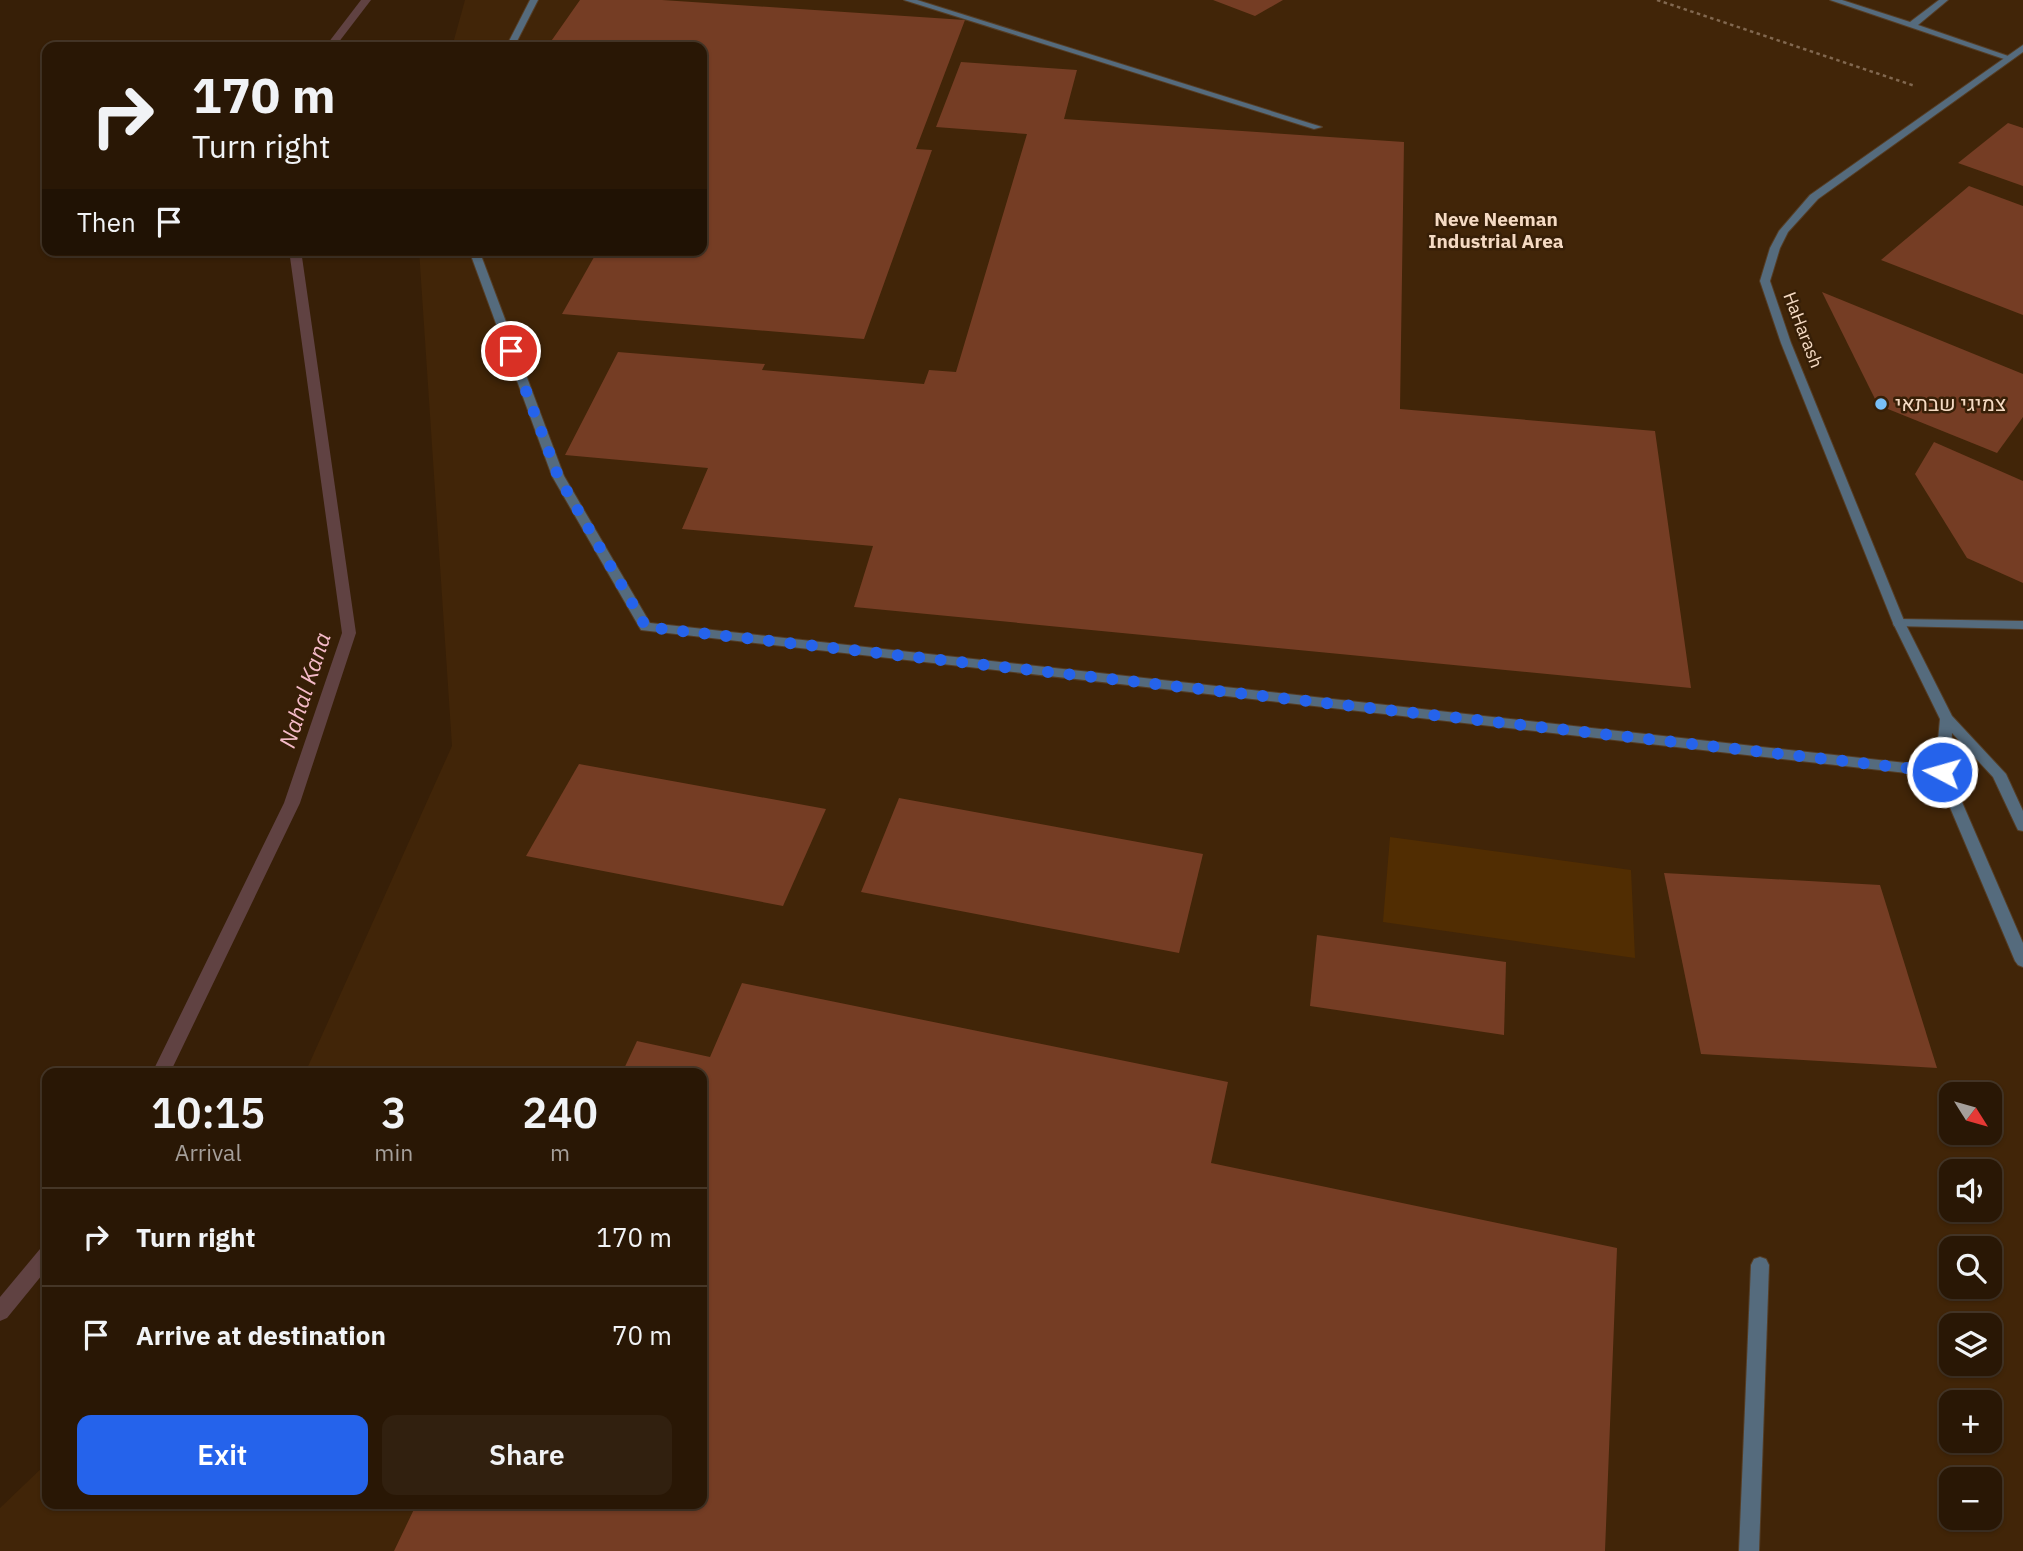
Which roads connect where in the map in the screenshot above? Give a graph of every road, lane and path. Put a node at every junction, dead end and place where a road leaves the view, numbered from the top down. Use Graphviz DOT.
graph roads {
  1 [pos="534,0"];
  2 [pos="908,0"];
  3 [pos="1657,0"];
  4 [pos="1834,0"];
  5 [pos="1944,0"];
  6 [pos="1911,26"];
  7 [pos="513,42"];
  8 [pos="2023,48"];
  9 [pos="2010,58"];
  10 [pos="1954,99"];
  11 [pos="1317,127"];
  12 [pos="476,256"];
  13 [pos="1899,623"];
  14 [pos="2023,625"];
  15 [pos="1947,719"];
  16 [pos="1942,772"];
  17 [pos="2023,826"];
  18 [pos="2023,961"];
  19 [pos="1760,1265"];
  20 [pos="1749,1551"];
  1 -- 7 [label="street"];
  2 -- 11 [label="street"];
  3 -- 10 [label="path"];
  4 -- 6 [label="street"];
  5 -- 6 [label="street"];
  6 -- 9 [label="street"];
  8 -- 9 [label="street, HaHarash"];
  9 -- 10 [label="street, HaHarash"];
  10 -- 13 [label="street, HaHarash"];
  12 -- 16 [label="street"];
  13 -- 14 [label="street"];
  13 -- 15 [label="street, HaHarash"];
  15 -- 16 [label="street"];
  15 -- 17 [label="street, HaHarash"];
  16 -- 18 [label="street"];
  19 -- 20 [label="street"];
}
